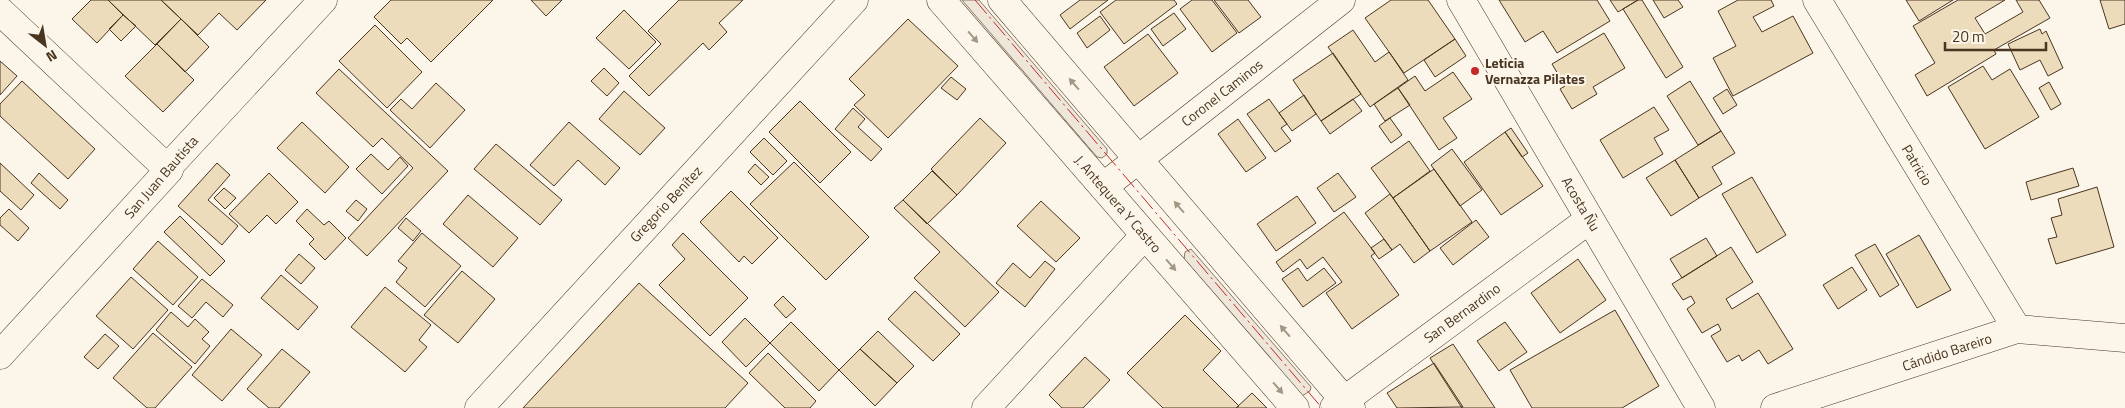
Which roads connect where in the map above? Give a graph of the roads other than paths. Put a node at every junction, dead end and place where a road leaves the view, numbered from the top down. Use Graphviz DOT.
graph roads {
  1 [pos="323,0"];
  2 [pos="854,0"];
  3 [pos="941,0"];
  4 [pos="1002,0"];
  5 [pos="1341,0"];
  6 [pos="1461,0"];
  7 [pos="1817,0"];
  8 [pos="0,11"];
  9 [pos="1138,159"];
  10 [pos="169,170"];
  11 [pos="1103,186"];
  12 [pos="1590,219"];
  13 [pos="1145,236"];
  14 [pos="2017,329"];
  15 [pos="2125,338"];
  16 [pos="0,356"];
  17 [pos="1343,405"];
  18 [pos="479,408"];
  19 [pos="986,408"];
  20 [pos="1295,408"];
  21 [pos="1701,408"];
  22 [pos="1775,408"];
  1 -- 10 [label="street, San Juan Bautista"];
  2 -- 18 [label="street, Gregorio Benítez"];
  3 -- 11 [label="street, J. Antequera Y Castro, one-way"];
  9 -- 4 [label="street, one-way"];
  5 -- 9 [label="street, Coronel Caminos"];
  6 -- 12 [label="street, Acosta Ñu"];
  7 -- 14 [label="street, Patricio"];
  8 -- 10 [label="street"];
  9 -- 11 [label="street, Coronel Caminos"];
  17 -- 9 [label="street, one-way"];
  10 -- 16 [label="street, San Juan Bautista"];
  11 -- 13 [label="street, J. Antequera Y Castro"];
  12 -- 17 [label="street, San Bernardino"];
  12 -- 21 [label="street, Acosta Ñu"];
  13 -- 19 [label="street"];
  13 -- 20 [label="street, J. Antequera Y Castro, one-way"];
  14 -- 15 [label="street, Cándido Bareiro"];
  14 -- 22 [label="street, Cándido Bareiro"];
}
